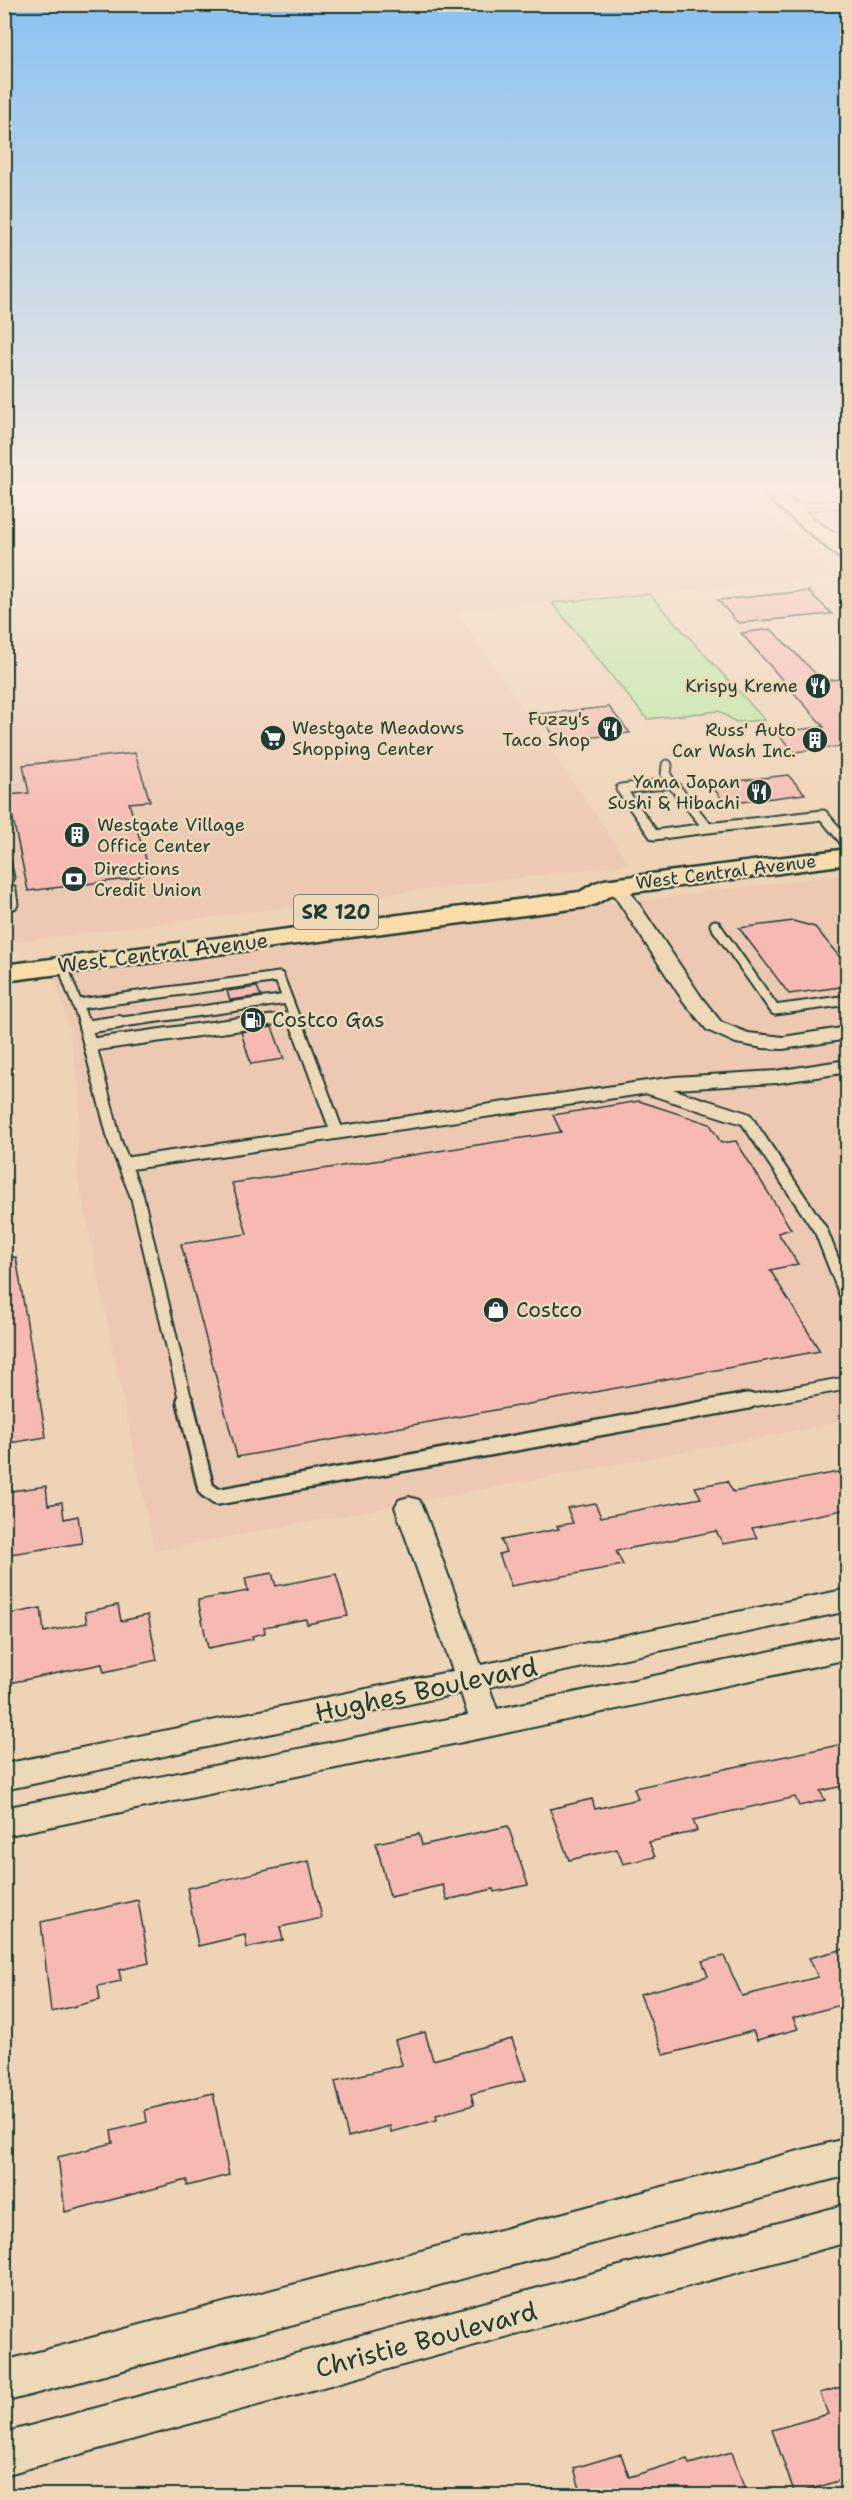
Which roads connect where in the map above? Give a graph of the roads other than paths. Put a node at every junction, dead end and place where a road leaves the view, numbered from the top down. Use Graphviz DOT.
graph roads {
  1 [pos="666,765"];
  2 [pos="672,783"];
  3 [pos="708,828"];
  4 [pos="848,845"];
  5 [pos="848,856"];
  6 [pos="4,857"];
  7 [pos="9,878"];
  8 [pos="610,886"];
  9 [pos="10,890"];
  10 [pos="13,904"];
  11 [pos="252,922"];
  12 [pos="715,925"];
  13 [pos="4,953"];
  14 [pos="64,965"];
  15 [pos="4,973"];
  16 [pos="287,1000"];
  17 [pos="848,1000"];
  18 [pos="84,1024"];
  19 [pos="848,1034"];
  20 [pos="848,1066"];
  21 [pos="646,1087"];
  22 [pos="337,1132"];
  23 [pos="124,1164"];
  24 [pos="848,1300"];
  25 [pos="848,1383"];
  26 [pos="409,1507"];
  27 [pos="848,1600"];
  28 [pos="848,1647"];
  29 [pos="471,1679"];
  30 [pos="488,1724"];
  31 [pos="4,1777"];
  32 [pos="4,1822"];
  33 [pos="848,2156"];
  34 [pos="848,2223"];
  35 [pos="4,2382"];
  36 [pos="4,2454"];
  1 -- 2 [label="lane"];
  2 -- 3 [label="lane"];
  2 -- 3 [label="lane"];
  3 -- 4 [label="lane"];
  5 -- 8 [label="main road, West Central Avenue / SR 120"];
  6 -- 7 [label="lane"];
  8 -- 11 [label="main road, West Central Avenue / SR 120"];
  8 -- 14 [label="main road, West Central Avenue"];
  8 -- 19 [label="street"];
  9 -- 10 [label="lane"];
  11 -- 13 [label="main road, West Central Avenue / SR 120"];
  11 -- 14 [label="main road"];
  12 -- 17 [label="lane"];
  14 -- 15 [label="main road, West Central Avenue"];
  14 -- 18 [label="lane"];
  16 -- 18 [label="lane"];
  16 -- 18 [label="lane"];
  16 -- 18 [label="lane"];
  16 -- 22 [label="lane"];
  18 -- 23 [label="lane"];
  20 -- 21 [label="lane"];
  21 -- 22 [label="lane"];
  21 -- 24 [label="lane"];
  22 -- 23 [label="lane"];
  23 -- 25 [label="lane"];
  26 -- 29 [label="street"];
  27 -- 29 [label="street, Hughes Boulevard"];
  28 -- 30 [label="street, Hughes Boulevard"];
  29 -- 30 [label="street"];
  29 -- 31 [label="street, Hughes Boulevard"];
  30 -- 32 [label="street, Hughes Boulevard"];
  33 -- 35 [label="street"];
  34 -- 36 [label="street, Christie Boulevard"];
}
